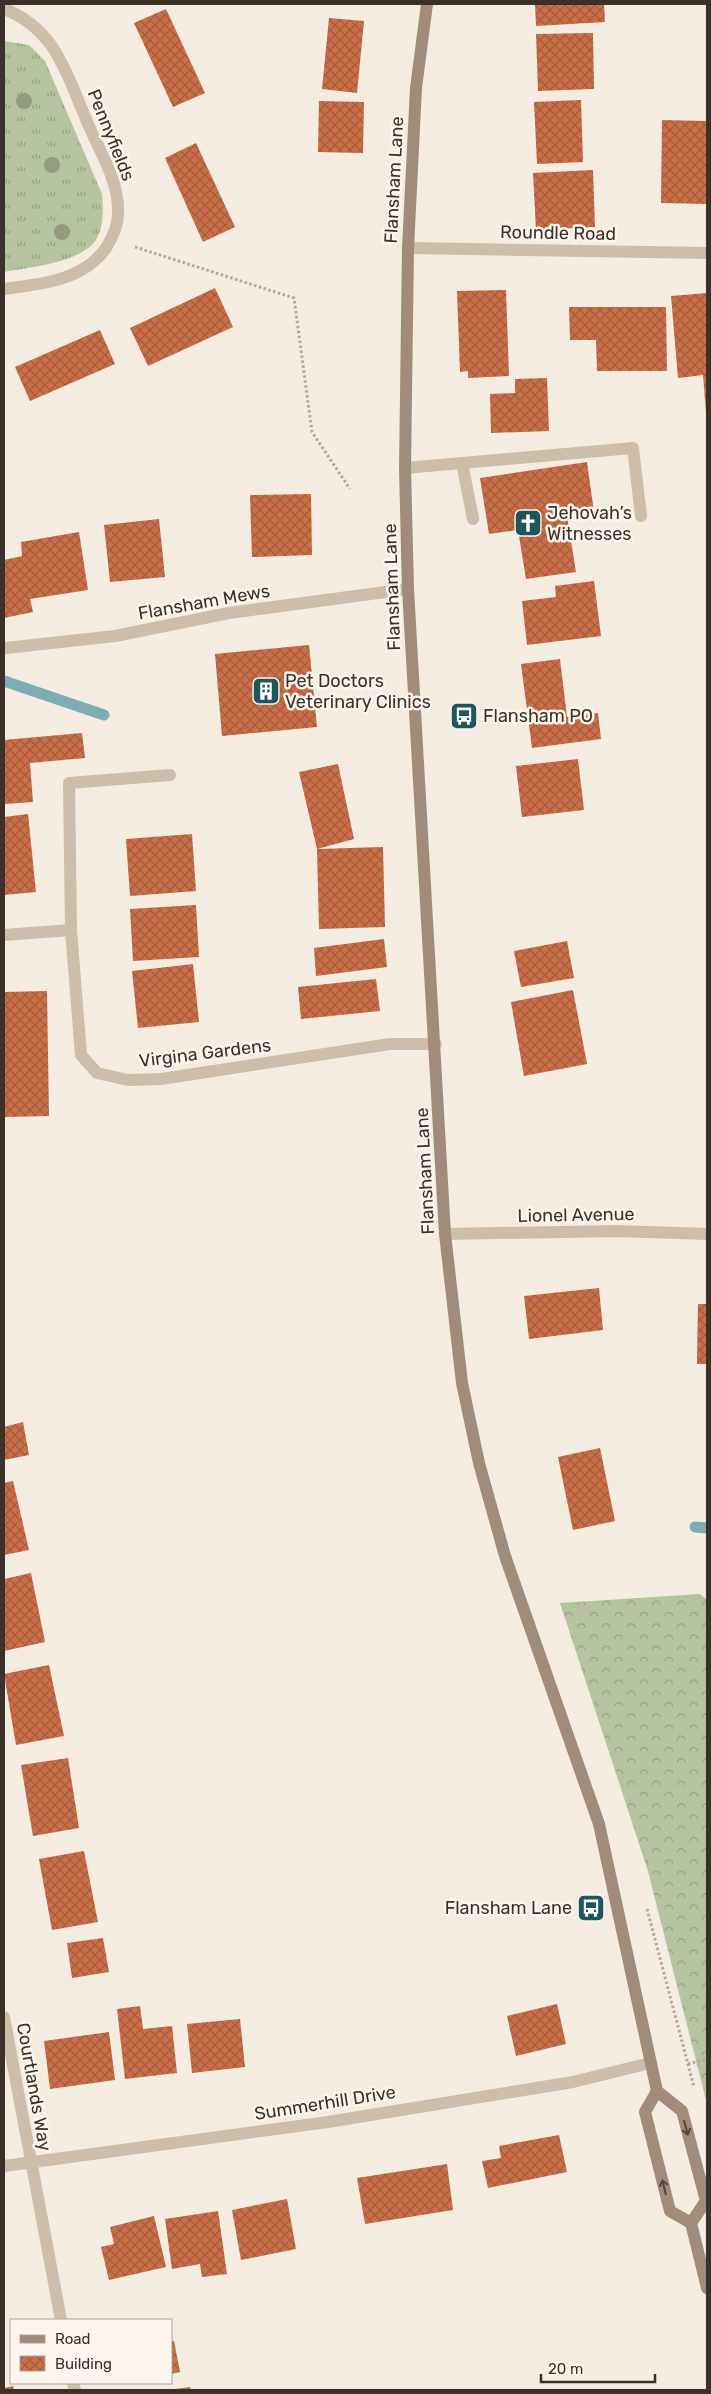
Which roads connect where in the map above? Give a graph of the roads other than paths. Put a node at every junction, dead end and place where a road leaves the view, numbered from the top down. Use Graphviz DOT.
graph roads {
  1 [pos="427,4"];
  2 [pos="4,9"];
  3 [pos="408,248"];
  4 [pos="707,253"];
  5 [pos="4,289"];
  6 [pos="462,463"];
  7 [pos="405,468"];
  8 [pos="641,516"];
  9 [pos="473,519"];
  10 [pos="408,589"];
  11 [pos="6,648"];
  12 [pos="170,775"];
  13 [pos="72,930"];
  14 [pos="4,935"];
  15 [pos="436,1044"];
  16 [pos="445,1234"];
  17 [pos="707,1234"];
  18 [pos="4,2017"];
  19 [pos="650,2063"];
  20 [pos="657,2091"];
  21 [pos="31,2164"];
  22 [pos="4,2166"];
  23 [pos="691,2224"];
  24 [pos="707,2288"];
  25 [pos="61,2319"];
  1 -- 3 [label="main road, Flansham Lane"];
  2 -- 5 [label="street, Pennyfields"];
  3 -- 4 [label="street, Roundle Road"];
  3 -- 7 [label="main road, Flansham Lane"];
  6 -- 7 [label="street"];
  6 -- 8 [label="street"];
  6 -- 9 [label="street"];
  7 -- 10 [label="main road, Flansham Lane"];
  10 -- 11 [label="street, Flansham Mews"];
  10 -- 15 [label="main road, Flansham Lane"];
  12 -- 13 [label="street, Virgina Gardens"];
  13 -- 14 [label="street"];
  13 -- 15 [label="street, Virgina Gardens"];
  15 -- 16 [label="main road, Flansham Lane"];
  16 -- 17 [label="street, Lionel Avenue"];
  16 -- 19 [label="main road, Flansham Lane"];
  18 -- 21 [label="street, Courtlands Way"];
  19 -- 20 [label="main road, Flansham Lane"];
  19 -- 21 [label="street, Summerhill Drive"];
  23 -- 20 [label="main road, one-way"];
  20 -- 23 [label="main road, one-way"];
  21 -- 22 [label="street, Summerhill Drive"];
  21 -- 25 [label="street, Courtlands Way"];
  23 -- 24 [label="main road"];
}
